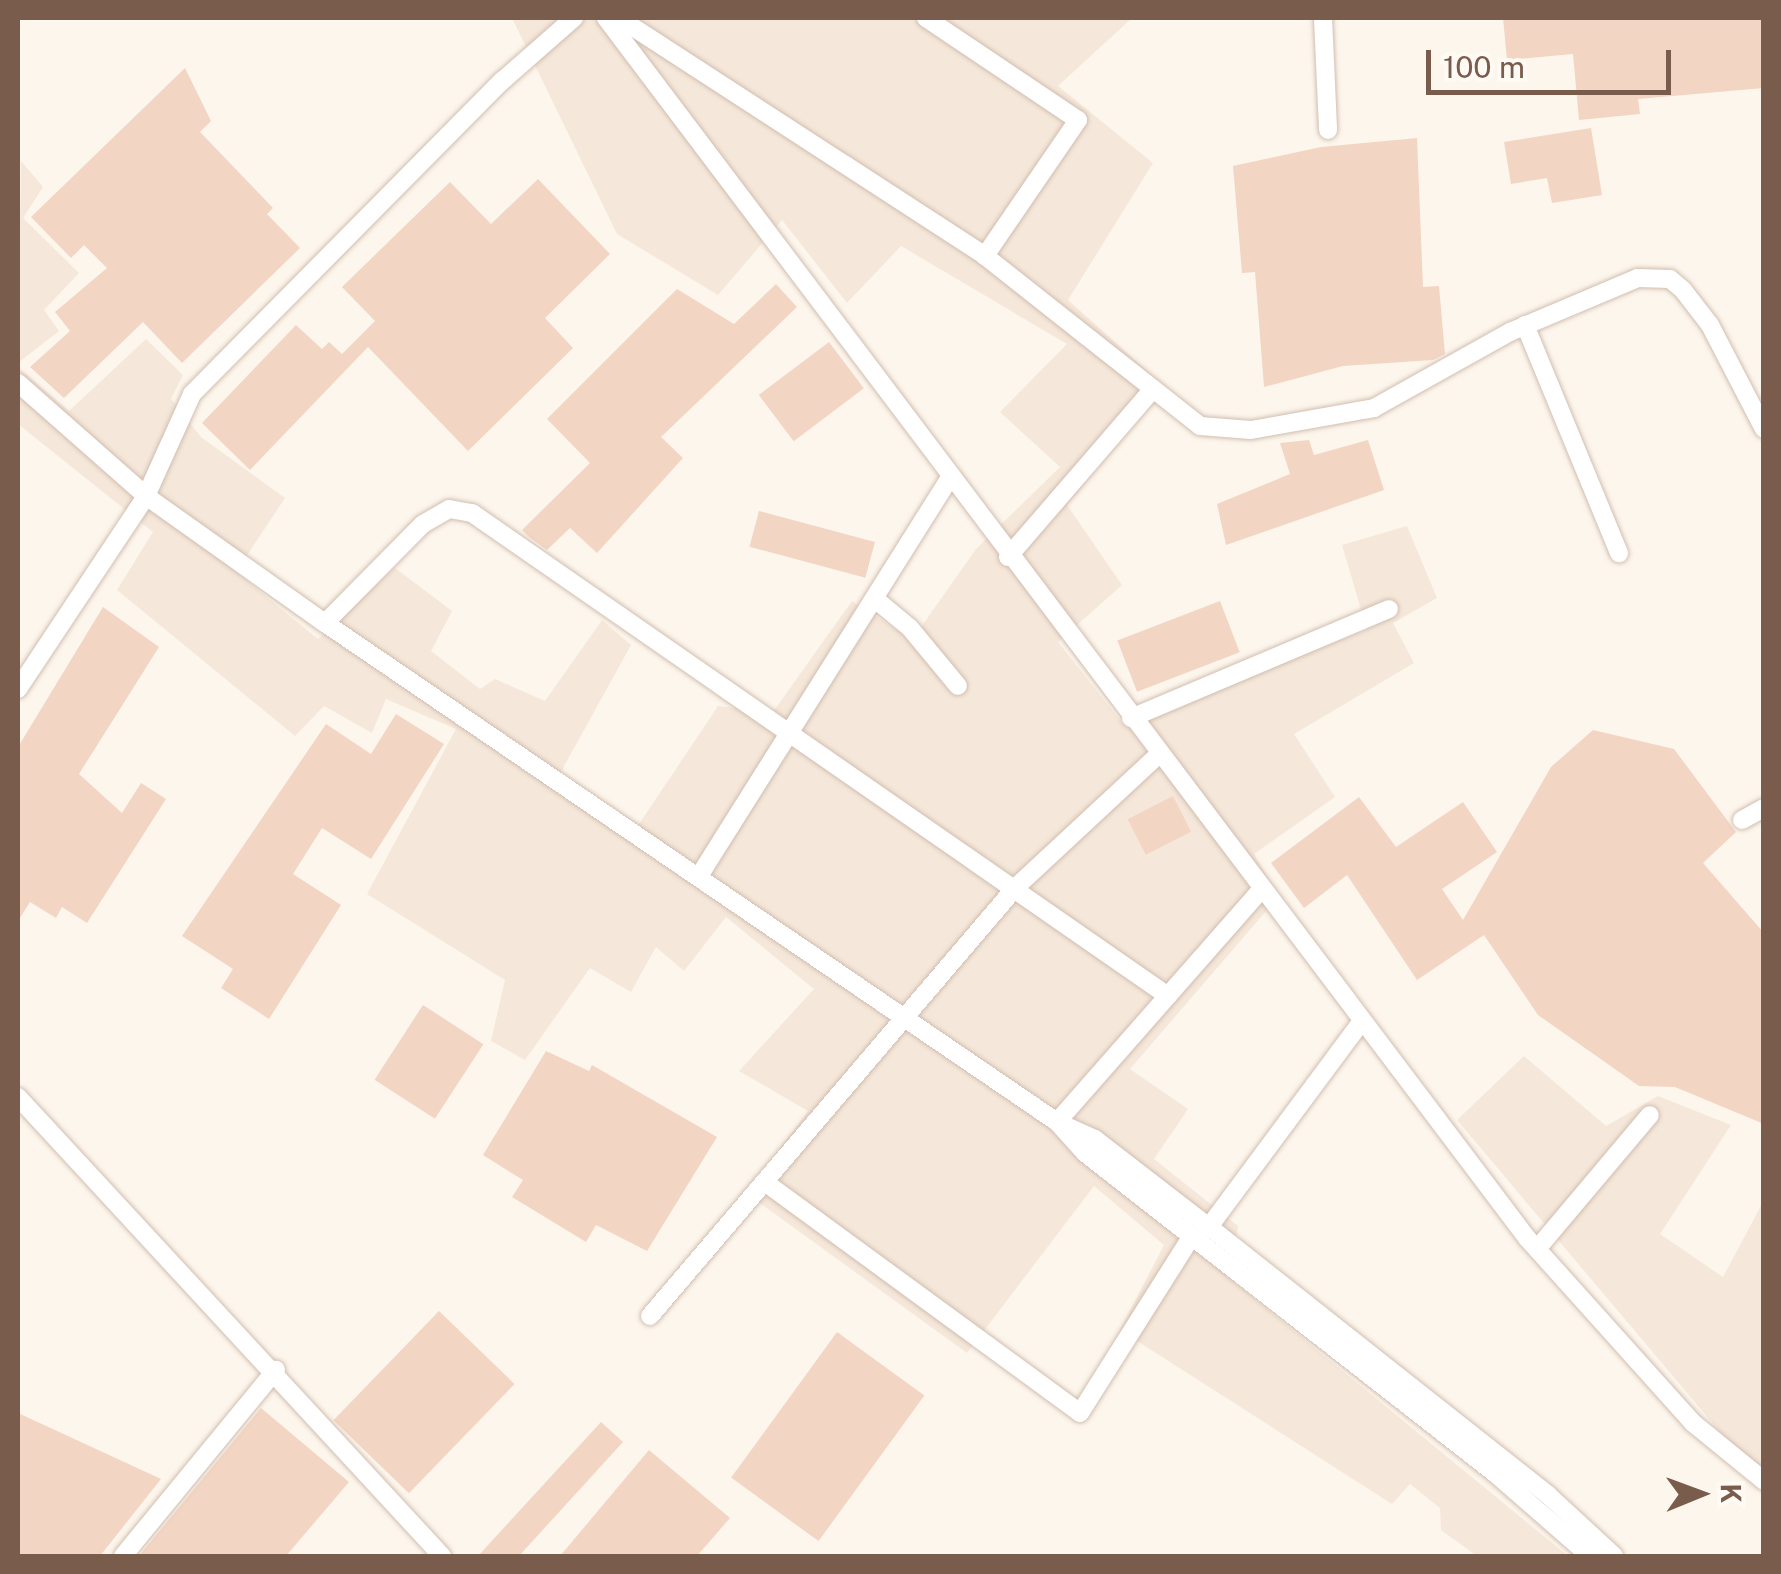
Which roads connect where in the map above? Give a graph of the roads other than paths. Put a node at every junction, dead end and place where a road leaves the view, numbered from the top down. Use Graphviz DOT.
graph roads {
  1 [pos="574,18"];
  2 [pos="606,18"];
  3 [pos="620,18"];
  4 [pos="926,18"];
  5 [pos="1323,18"];
  6 [pos="1328,130"];
  7 [pos="985,256"];
  8 [pos="1525,326"];
  9 [pos="18,384"];
  10 [pos="1154,389"];
  11 [pos="1764,429"];
  12 [pos="950,478"];
  13 [pos="146,496"];
  14 [pos="1620,552"];
  15 [pos="1008,556"];
  16 [pos="875,599"];
  17 [pos="1389,609"];
  18 [pos="324,623"];
  19 [pos="958,686"];
  20 [pos="18,689"];
  21 [pos="1132,718"];
  22 [pos="789,738"];
  23 [pos="1159,754"];
  24 [pos="1764,808"];
  25 [pos="1742,820"];
  26 [pos="700,874"];
  27 [pos="1015,888"];
  28 [pos="1262,890"];
  29 [pos="1168,996"];
  30 [pos="910,1019"];
  31 [pos="1362,1021"];
  32 [pos="18,1098"];
  33 [pos="1650,1115"];
  34 [pos="1057,1122"];
  35 [pos="766,1183"];
  36 [pos="1209,1227"];
  37 [pos="1192,1236"];
  38 [pos="1537,1250"];
  39 [pos="650,1316"];
  40 [pos="276,1370"];
  41 [pos="1764,1481"];
  42 [pos="123,1556"];
  43 [pos="442,1556"];
  44 [pos="1590,1556"];
  45 [pos="1614,1556"];
  1 -- 13 [label="street"];
  2 -- 12 [label="street"];
  3 -- 7 [label="street"];
  4 -- 7 [label="street"];
  5 -- 6 [label="street"];
  7 -- 10 [label="street"];
  8 -- 10 [label="street"];
  8 -- 11 [label="street"];
  8 -- 14 [label="street"];
  9 -- 13 [label="street"];
  10 -- 15 [label="street"];
  12 -- 15 [label="street"];
  12 -- 16 [label="street"];
  13 -- 18 [label="street"];
  13 -- 20 [label="street"];
  15 -- 21 [label="street"];
  16 -- 19 [label="street"];
  16 -- 22 [label="street"];
  17 -- 21 [label="street"];
  18 -- 22 [label="street"];
  18 -- 26 [label="street"];
  21 -- 23 [label="street"];
  22 -- 26 [label="street"];
  22 -- 27 [label="street"];
  23 -- 27 [label="street"];
  23 -- 28 [label="street"];
  24 -- 25 [label="street"];
  26 -- 30 [label="street"];
  27 -- 29 [label="street"];
  27 -- 30 [label="street"];
  28 -- 29 [label="street"];
  28 -- 31 [label="street"];
  29 -- 34 [label="street"];
  30 -- 34 [label="street"];
  30 -- 35 [label="street"];
  31 -- 36 [label="street"];
  31 -- 38 [label="street"];
  32 -- 40 [label="street"];
  33 -- 38 [label="street"];
  34 -- 36 [label="street"];
  34 -- 37 [label="street"];
  35 -- 37 [label="street"];
  35 -- 39 [label="street"];
  36 -- 45 [label="street"];
  37 -- 44 [label="street"];
  38 -- 41 [label="street"];
  40 -- 42 [label="street"];
  40 -- 43 [label="street"];
}
